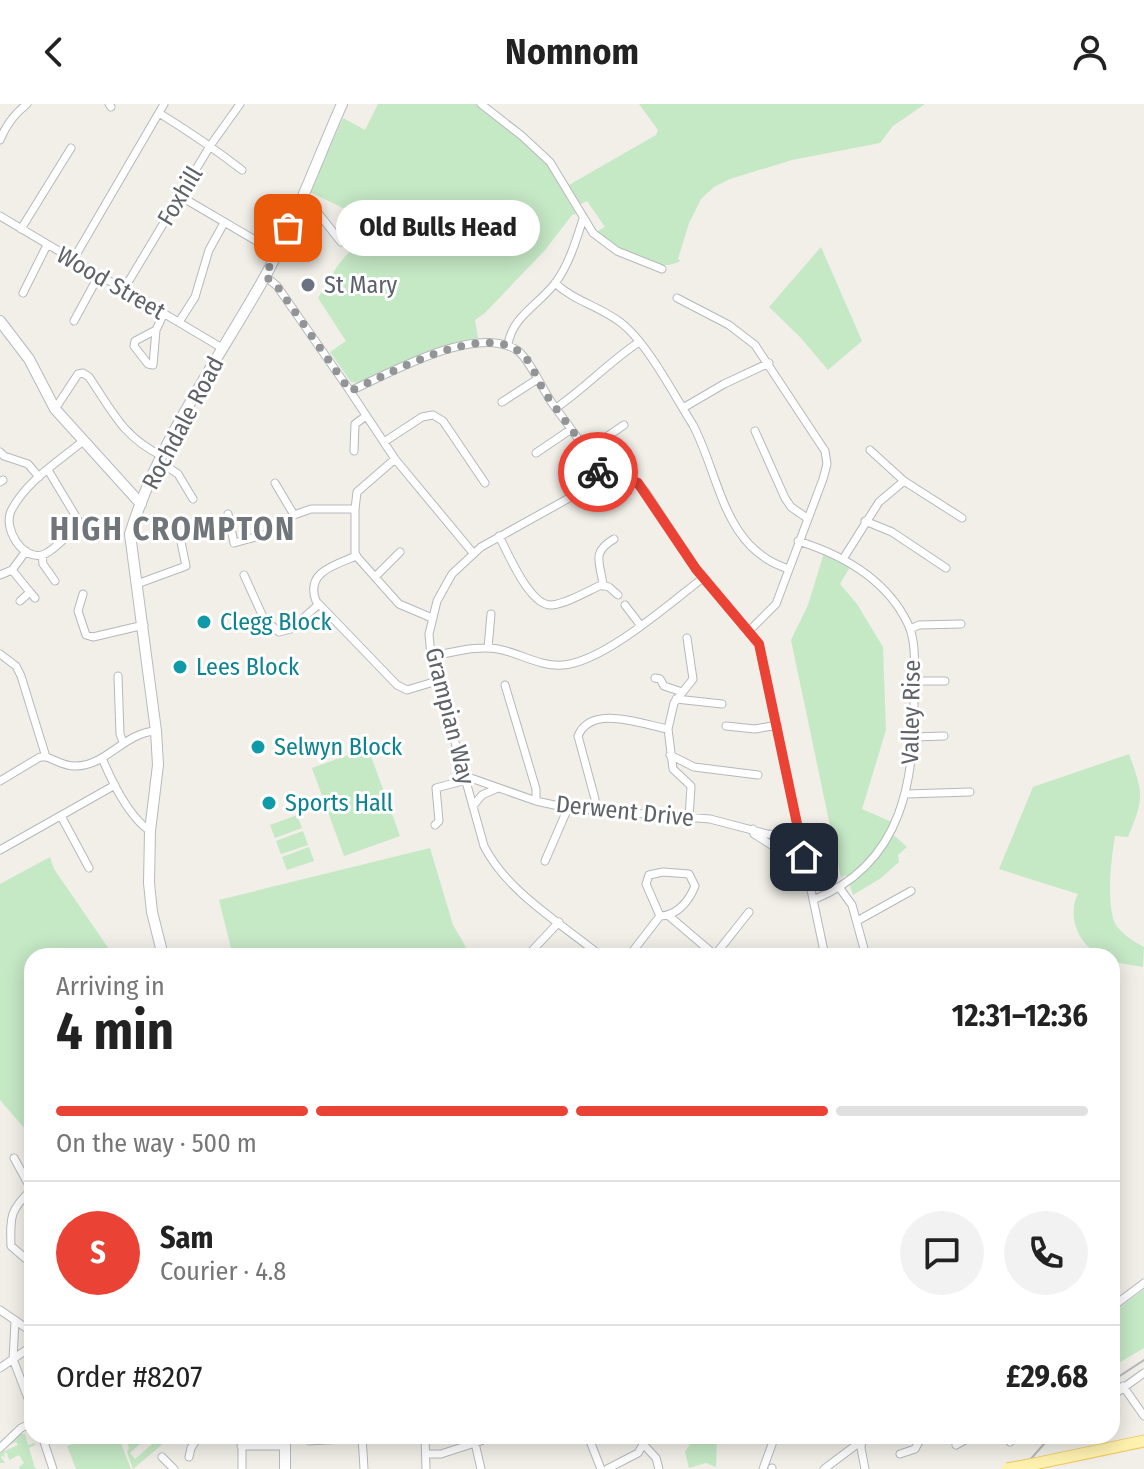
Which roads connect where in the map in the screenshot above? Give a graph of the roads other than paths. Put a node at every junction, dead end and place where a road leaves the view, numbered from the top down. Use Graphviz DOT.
graph roads {
  1 [pos="164,104"];
  2 [pos="240,104"];
  3 [pos="342,104"];
  4 [pos="481,104"];
  5 [pos="24,105"];
  6 [pos="159,113"];
  7 [pos="0,140"];
  8 [pos="210,146"];
  9 [pos="71,148"];
  10 [pos="242,170"];
  11 [pos="180,196"];
  12 [pos="297,206"];
  13 [pos="0,216"];
  14 [pos="583,219"];
  15 [pos="224,223"];
  16 [pos="21,229"];
  17 [pos="341,242"];
  18 [pos="47,245"];
  19 [pos="277,253"];
  20 [pos="73,260"];
  21 [pos="662,269"];
  22 [pos="99,275"];
  23 [pos="265,276"];
  24 [pos="555,283"];
  25 [pos="124,289"];
  26 [pos="23,293"];
  27 [pos="677,298"];
  28 [pos="164,313"];
  29 [pos="0,321"];
  30 [pos="74,321"];
  31 [pos="179,322"];
  32 [pos="156,330"];
  33 [pos="639,342"];
  34 [pos="508,345"];
  35 [pos="222,348"];
  36 [pos="769,363"];
  37 [pos="536,380"];
  38 [pos="350,391"];
  39 [pos="502,402"];
  40 [pos="556,408"];
  41 [pos="683,408"];
  42 [pos="55,409"];
  43 [pos="366,416"];
  44 [pos="624,425"];
  45 [pos="570,430"];
  46 [pos="755,431"];
  47 [pos="83,441"];
  48 [pos="384,442"];
  49 [pos="870,450"];
  50 [pos="354,451"];
  51 [pos="586,451"];
  52 [pos="0,452"];
  53 [pos="536,453"];
  54 [pos="161,459"];
  55 [pos="395,459"];
  56 [pos="48,470"];
  57 [pos="39,477"];
  58 [pos="601,481"];
  59 [pos="904,481"];
  60 [pos="275,483"];
  61 [pos="485,483"];
  62 [pos="193,499"];
  63 [pos="141,504"];
  64 [pos="355,509"];
  65 [pos="228,514"];
  66 [pos="294,515"];
  67 [pos="4,518"];
  68 [pos="807,518"];
  69 [pos="962,518"];
  70 [pos="865,521"];
  71 [pos="499,536"];
  72 [pos="614,539"];
  73 [pos="798,541"];
  74 [pos="181,542"];
  75 [pos="26,551"];
  76 [pos="400,552"];
  77 [pos="473,553"];
  78 [pos="42,555"];
  79 [pos="356,556"];
  80 [pos="843,559"];
  81 [pos="946,568"];
  82 [pos="789,569"];
  83 [pos="12,570"];
  84 [pos="0,575"];
  85 [pos="244,575"];
  86 [pos="375,577"];
  87 [pos="703,578"];
  88 [pos="55,581"];
  89 [pos="137,584"];
  90 [pos="603,586"];
  91 [pos="83,594"];
  92 [pos="618,595"];
  93 [pos="20,601"];
  94 [pos="319,604"];
  95 [pos="625,605"];
  96 [pos="491,614"];
  97 [pos="432,618"];
  98 [pos="961,624"];
  99 [pos="144,625"];
  100 [pos="641,626"];
  101 [pos="910,629"];
  102 [pos="749,631"];
  103 [pos="687,638"];
  104 [pos="488,648"];
  105 [pos="0,654"];
  106 [pos="431,656"];
  107 [pos="118,676"];
  108 [pos="655,678"];
  109 [pos="437,681"];
  110 [pos="914,681"];
  111 [pos="945,681"];
  112 [pos="505,685"];
  113 [pos="679,696"];
  114 [pos="722,704"];
  115 [pos="777,725"];
  116 [pos="726,726"];
  117 [pos="668,729"];
  118 [pos="156,731"];
  119 [pos="944,736"];
  120 [pos="914,737"];
  121 [pos="123,742"];
  122 [pos="670,755"];
  123 [pos="46,757"];
  124 [pos="102,758"];
  125 [pos="758,775"];
  126 [pos="2,777"];
  127 [pos="465,778"];
  128 [pos="115,785"];
  129 [pos="498,788"];
  130 [pos="970,792"];
  131 [pos="906,794"];
  132 [pos="536,801"];
  133 [pos="473,806"];
  134 [pos="568,808"];
  135 [pos="595,811"];
  136 [pos="61,816"];
  137 [pos="689,818"];
  138 [pos="435,825"];
  139 [pos="753,829"];
  140 [pos="150,831"];
  141 [pos="800,837"];
  142 [pos="0,850"];
  143 [pos="545,861"];
  144 [pos="89,868"];
  145 [pos="808,877"];
  146 [pos="839,887"];
  147 [pos="911,891"];
  148 [pos="813,900"];
  149 [pos="749,912"];
  150 [pos="664,916"];
  151 [pos="857,921"];
  152 [pos="559,922"];
  153 [pos="161,948"];
  154 [pos="535,948"];
  155 [pos="591,948"];
  156 [pos="636,948"];
  157 [pos="705,948"];
  158 [pos="721,948"];
  159 [pos="823,948"];
  160 [pos="864,948"];
  161 [pos="14,1158"];
  162 [pos="24,1175"];
  163 [pos="24,1197"];
  164 [pos="24,1257"];
  165 [pos="1144,1283"];
  166 [pos="1120,1301"];
  167 [pos="0,1310"];
  168 [pos="15,1322"];
  169 [pos="24,1327"];
  170 [pos="24,1351"];
  171 [pos="13,1359"];
  172 [pos="0,1368"];
  173 [pos="1144,1373"];
  174 [pos="1123,1386"];
  175 [pos="24,1388"];
  176 [pos="1120,1389"];
  177 [pos="1144,1416"];
  178 [pos="24,1427"];
  179 [pos="1144,1441"];
  180 [pos="45,1444"];
  181 [pos="194,1444"];
  182 [pos="241,1444"];
  183 [pos="285,1444"];
  184 [pos="362,1444"];
  185 [pos="425,1444"];
  186 [pos="472,1444"];
  187 [pos="478,1444"];
  188 [pos="592,1444"];
  189 [pos="772,1444"];
  190 [pos="856,1444"];
  191 [pos="863,1444"];
  192 [pos="918,1444"];
  193 [pos="644,1445"];
  194 [pos="0,1448"];
  195 [pos="426,1454"];
  196 [pos="900,1454"];
  197 [pos="839,1456"];
  198 [pos="162,1457"];
  199 [pos="189,1457"];
  200 [pos="864,1466"];
  201 [pos="53,1469"];
  202 [pos="174,1469"];
  203 [pos="242,1469"];
  204 [pos="285,1469"];
  205 [pos="364,1469"];
  206 [pos="426,1469"];
  207 [pos="481,1469"];
  208 [pos="604,1469"];
  209 [pos="659,1469"];
  210 [pos="763,1469"];
  211 [pos="824,1469"];
  212 [pos="1006,1469"];
  1 -- 6 [label="street"];
  2 -- 8 [label="street, Foxhill"];
  3 -- 12 [label="main road, Rochdale Road"];
  4 -- 14 [label="street"];
  5 -- 7 [label="street"];
  6 -- 8 [label="street"];
  6 -- 20 [label="street"];
  8 -- 10 [label="street"];
  8 -- 11 [label="street, Foxhill"];
  9 -- 16 [label="street"];
  11 -- 15 [label="street"];
  11 -- 25 [label="street, Foxhill"];
  12 -- 17 [label="street"];
  12 -- 19 [label="main road, Rochdale Road"];
  13 -- 16 [label="street, Wood Street"];
  14 -- 21 [label="street"];
  14 -- 24 [label="street"];
  15 -- 19 [label="street"];
  15 -- 31 [label="street"];
  16 -- 18 [label="street, Wood Street"];
  18 -- 20 [label="street, Wood Street"];
  18 -- 26 [label="street"];
  19 -- 23 [label="main road, Rochdale Road"];
  20 -- 22 [label="street, Wood Street"];
  22 -- 25 [label="street, Wood Street"];
  22 -- 30 [label="street"];
  23 -- 35 [label="main road, Rochdale Road"];
  23 -- 38 [label="street"];
  24 -- 33 [label="street"];
  24 -- 34 [label="street"];
  25 -- 28 [label="street, Wood Street"];
  27 -- 36 [label="street"];
  28 -- 31 [label="street, Wood Street"];
  28 -- 32 [label="street"];
  29 -- 42 [label="main road"];
  31 -- 35 [label="street, Wood Street"];
  32 -- 32 [label="street"];
  33 -- 40 [label="street"];
  33 -- 41 [label="street"];
  34 -- 37 [label="street"];
  34 -- 38 [label="street"];
  35 -- 54 [label="main road, Rochdale Road"];
  36 -- 41 [label="street"];
  36 -- 68 [label="street"];
  37 -- 39 [label="street"];
  37 -- 40 [label="street"];
  38 -- 43 [label="street"];
  40 -- 45 [label="street"];
  41 -- 82 [label="street"];
  42 -- 47 [label="main road"];
  42 -- 54 [label="street"];
  43 -- 48 [label="street"];
  43 -- 50 [label="street"];
  44 -- 51 [label="street"];
  45 -- 51 [label="street"];
  45 -- 53 [label="street"];
  46 -- 68 [label="street"];
  47 -- 56 [label="street"];
  47 -- 63 [label="main road"];
  48 -- 55 [label="street"];
  48 -- 61 [label="street"];
  49 -- 59 [label="street"];
  51 -- 58 [label="street"];
  52 -- 57 [label="street"];
  54 -- 62 [label="street"];
  54 -- 63 [label="main road, Rochdale Road"];
  55 -- 64 [label="street"];
  55 -- 77 [label="street"];
  56 -- 57 [label="street"];
  56 -- 78 [label="street"];
  57 -- 67 [label="street"];
  58 -- 71 [label="street, Grampian Way"];
  58 -- 87 [label="street"];
  59 -- 69 [label="street"];
  59 -- 70 [label="street"];
  60 -- 66 [label="street"];
  63 -- 89 [label="main road, Rochdale Road"];
  64 -- 66 [label="street"];
  64 -- 79 [label="street"];
  65 -- 66 [label="street"];
  67 -- 75 [label="street"];
  68 -- 73 [label="street"];
  70 -- 80 [label="street"];
  70 -- 81 [label="street"];
  71 -- 77 [label="street, Grampian Way"];
  71 -- 90 [label="street"];
  72 -- 90 [label="street"];
  73 -- 80 [label="street, Valley Rise"];
  73 -- 82 [label="street"];
  74 -- 89 [label="street"];
  75 -- 78 [label="street"];
  75 -- 83 [label="street"];
  76 -- 86 [label="street"];
  77 -- 97 [label="street, Grampian Way"];
  78 -- 88 [label="street"];
  79 -- 86 [label="street"];
  79 -- 94 [label="street"];
  80 -- 101 [label="street, Valley Rise"];
  82 -- 102 [label="street"];
  83 -- 84 [label="street"];
  83 -- 93 [label="street"];
  85 -- 94 [label="street"];
  86 -- 97 [label="street"];
  87 -- 100 [label="street"];
  87 -- 102 [label="street"];
  89 -- 99 [label="main road, Rochdale Road"];
  90 -- 92 [label="street"];
  91 -- 99 [label="street"];
  94 -- 109 [label="street"];
  95 -- 100 [label="street"];
  96 -- 104 [label="street"];
  97 -- 106 [label="street, Grampian Way"];
  98 -- 101 [label="street"];
  99 -- 118 [label="main road, Rochdale Road"];
  100 -- 104 [label="street"];
  101 -- 110 [label="street, Valley Rise"];
  102 -- 115 [label="street"];
  103 -- 113 [label="street"];
  104 -- 106 [label="street"];
  105 -- 123 [label="street"];
  106 -- 109 [label="street, Grampian Way"];
  107 -- 121 [label="street"];
  108 -- 113 [label="street"];
  109 -- 127 [label="street, Grampian Way"];
  110 -- 111 [label="street"];
  110 -- 120 [label="street, Valley Rise"];
  112 -- 132 [label="street"];
  113 -- 114 [label="street"];
  113 -- 117 [label="street"];
  115 -- 116 [label="street"];
  115 -- 141 [label="street"];
  117 -- 122 [label="street"];
  117 -- 135 [label="street"];
  118 -- 121 [label="street"];
  118 -- 140 [label="main road, Rochdale Road"];
  119 -- 120 [label="street"];
  120 -- 131 [label="street, Valley Rise"];
  121 -- 124 [label="street"];
  122 -- 125 [label="street"];
  122 -- 137 [label="street"];
  123 -- 124 [label="street"];
  123 -- 126 [label="street"];
  124 -- 128 [label="street"];
  127 -- 129 [label="street, Derwent Drive"];
  127 -- 133 [label="street, Grampian Way"];
  127 -- 138 [label="street"];
  128 -- 136 [label="street"];
  128 -- 140 [label="street"];
  129 -- 132 [label="street, Derwent Drive"];
  129 -- 133 [label="street"];
  130 -- 131 [label="street"];
  131 -- 146 [label="street, Valley Rise"];
  132 -- 134 [label="street, Derwent Drive"];
  133 -- 152 [label="street, Grampian Way"];
  134 -- 135 [label="street, Derwent Drive"];
  134 -- 143 [label="street"];
  135 -- 137 [label="street, Derwent Drive"];
  136 -- 142 [label="street"];
  136 -- 144 [label="street"];
  137 -- 139 [label="street, Derwent Drive"];
  139 -- 141 [label="street, Derwent Drive"];
  139 -- 145 [label="street, Derwent Drive"];
  140 -- 153 [label="main road, Rochdale Road"];
  141 -- 145 [label="street"];
  145 -- 148 [label="street"];
  146 -- 148 [label="street, Valley Rise"];
  146 -- 151 [label="street"];
  147 -- 151 [label="street"];
  148 -- 159 [label="street"];
  149 -- 158 [label="street"];
  150 -- 150 [label="street"];
  150 -- 156 [label="street"];
  150 -- 157 [label="street"];
  151 -- 160 [label="street"];
  152 -- 154 [label="street"];
  152 -- 155 [label="street, Grampian Way"];
  161 -- 162 [label="street"];
  163 -- 164 [label="street"];
  165 -- 166 [label="street"];
  167 -- 168 [label="street"];
  168 -- 169 [label="street"];
  168 -- 171 [label="street"];
  170 -- 171 [label="street"];
  171 -- 172 [label="street"];
  171 -- 175 [label="street"];
  173 -- 174 [label="street"];
  174 -- 176 [label="street"];
  174 -- 177 [label="street"];
  178 -- 194 [label="street"];
  179 -- 212 [label="main road, bridge"];
  180 -- 201 [label="street"];
  181 -- 199 [label="street"];
  182 -- 203 [label="street"];
  183 -- 204 [label="main road"];
  184 -- 205 [label="street"];
  185 -- 195 [label="street"];
  186 -- 195 [label="street"];
  187 -- 207 [label="street"];
  188 -- 208 [label="street"];
  189 -- 210 [label="street"];
  190 -- 197 [label="street"];
  191 -- 200 [label="street"];
  192 -- 196 [label="street"];
  193 -- 208 [label="street"];
  193 -- 209 [label="street"];
  195 -- 206 [label="street"];
  197 -- 200 [label="street"];
  197 -- 211 [label="street"];
  198 -- 202 [label="street"];
}
